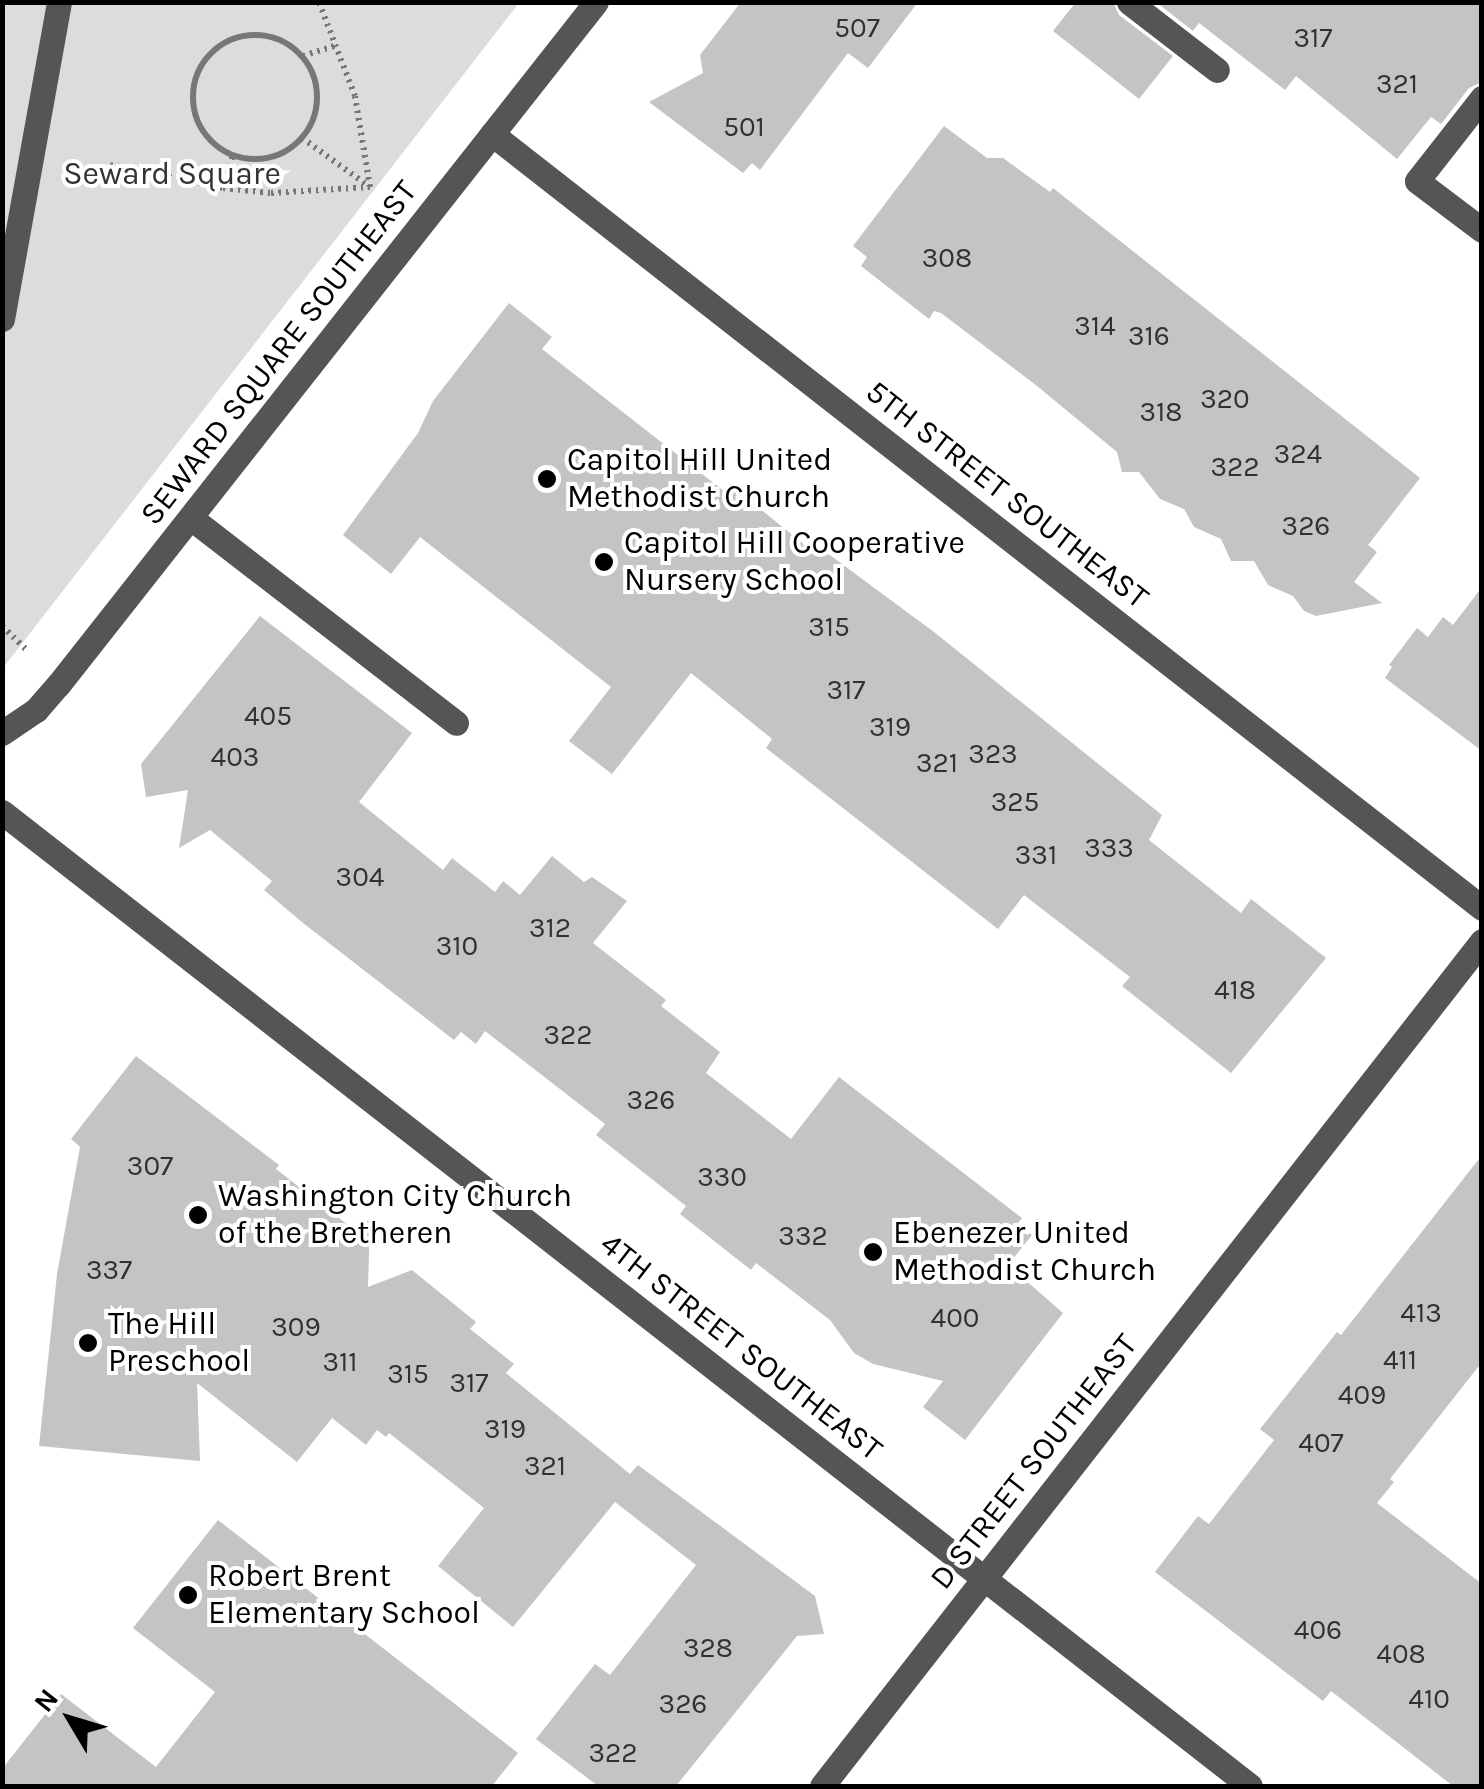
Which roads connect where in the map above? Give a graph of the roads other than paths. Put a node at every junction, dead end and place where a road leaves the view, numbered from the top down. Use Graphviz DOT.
graph roads {
  1 [pos="59,2"];
  2 [pos="596,2"];
  3 [pos="1129,2"];
  4 [pos="1217,70"];
  5 [pos="1482,98"];
  6 [pos="492,134"];
  7 [pos="1482,230"];
  8 [pos="2,319"];
  9 [pos="191,518"];
  10 [pos="456,723"];
  11 [pos="2,733"];
  12 [pos="2,812"];
  13 [pos="1482,908"];
  14 [pos="1482,941"];
  15 [pos="984,1578"];
  16 [pos="822,1786"];
  17 [pos="1250,1786"];
  1 -- 8 [label="street"];
  2 -- 6 [label="street, SEWARD SQUARE SOUTHEAST"];
  3 -- 4 [label="street"];
  5 -- 7 [label="street"];
  6 -- 9 [label="street, SEWARD SQUARE SOUTHEAST"];
  6 -- 13 [label="street, 5TH STREET SOUTHEAST"];
  9 -- 10 [label="street"];
  9 -- 11 [label="street, SEWARD SQUARE SOUTHEAST"];
  12 -- 15 [label="street, 4TH STREET SOUTHEAST"];
  14 -- 15 [label="street, D STREET SOUTHEAST"];
  15 -- 16 [label="street, D STREET SOUTHEAST"];
  15 -- 17 [label="street, 4TH STREET SOUTHEAST"];
}
